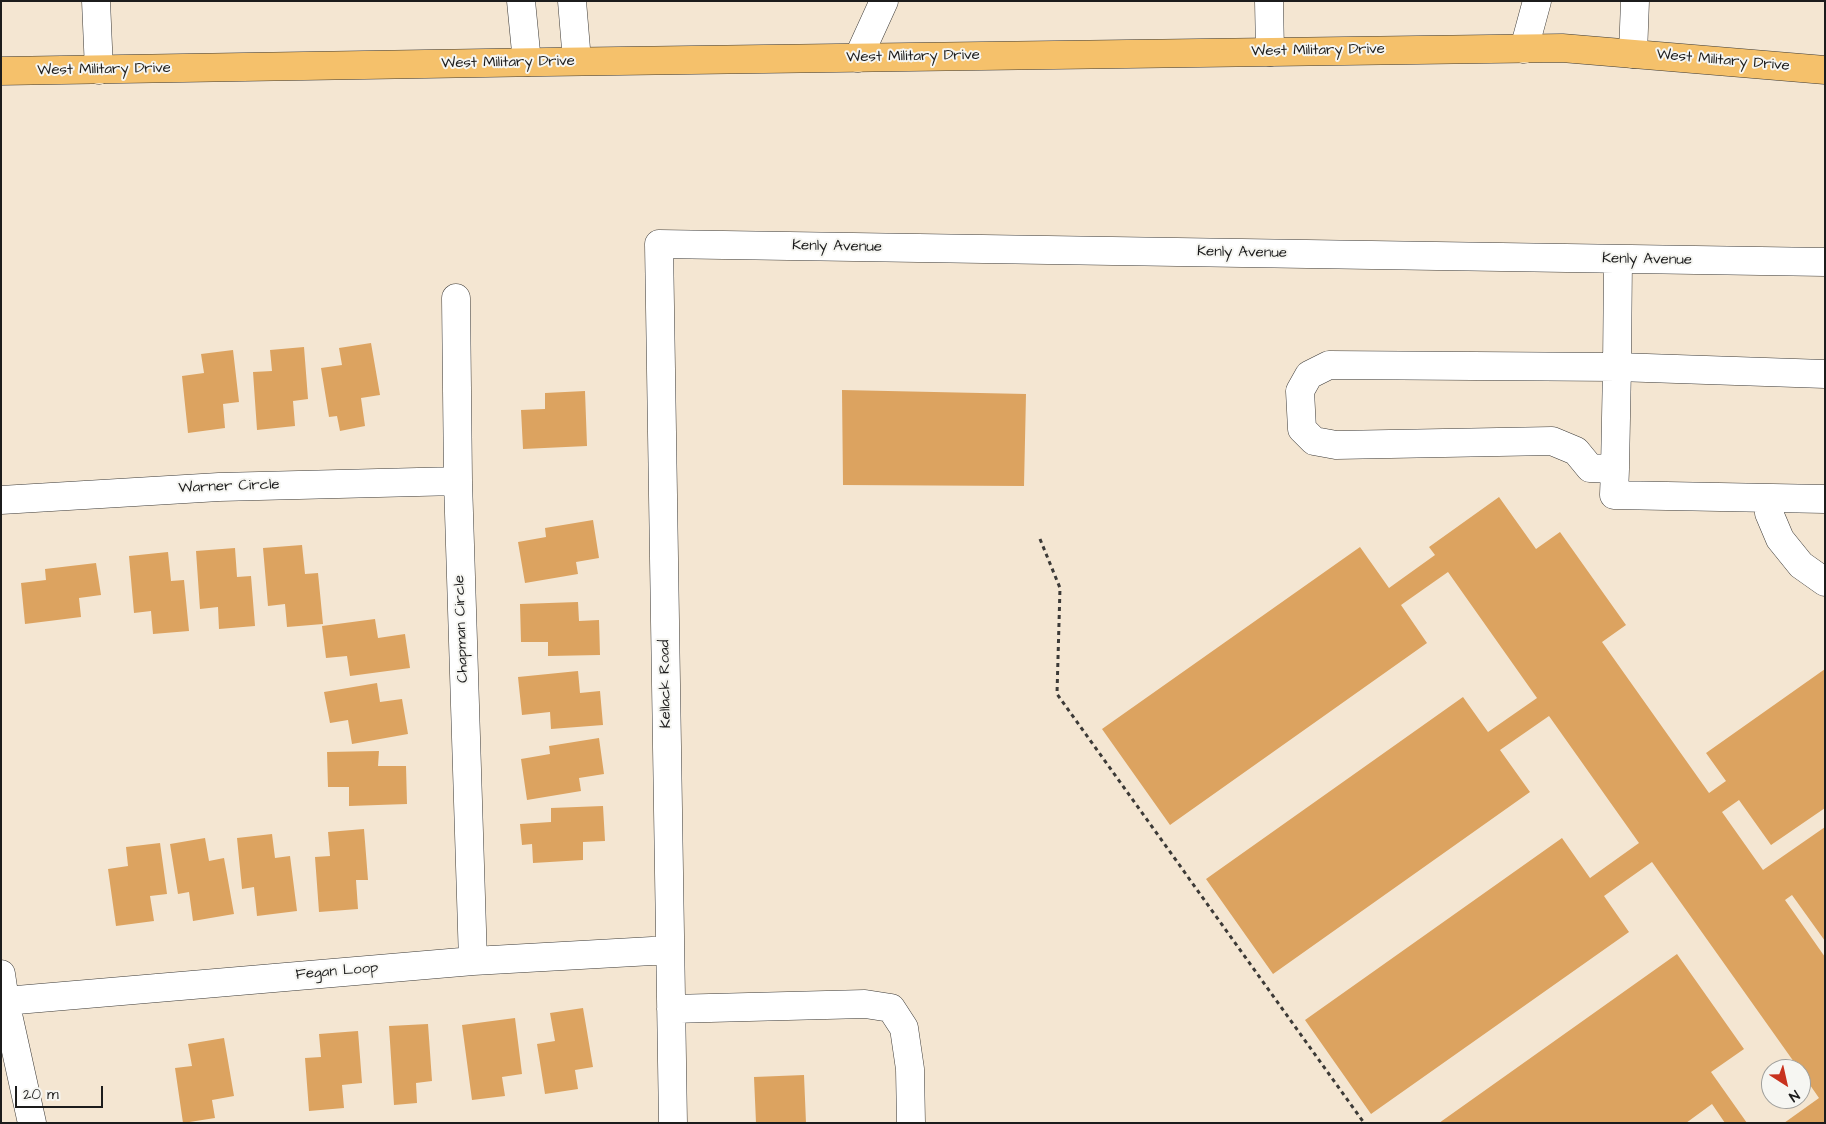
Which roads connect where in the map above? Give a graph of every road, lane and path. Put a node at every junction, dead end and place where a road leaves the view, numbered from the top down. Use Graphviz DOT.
graph roads {
  1 [pos="96,1"];
  2 [pos="521,1"];
  3 [pos="572,1"];
  4 [pos="884,1"];
  5 [pos="1269,1"];
  6 [pos="1537,1"];
  7 [pos="1636,1"];
  8 [pos="1524,48"];
  9 [pos="1270,52"];
  10 [pos="1633,54"];
  11 [pos="858,58"];
  12 [pos="577,61"];
  13 [pos="527,62"];
  14 [pos="99,70"];
  15 [pos="1825,70"];
  16 [pos="1,71"];
  17 [pos="659,244"];
  18 [pos="1618,259"];
  19 [pos="1825,262"];
  20 [pos="456,298"];
  21 [pos="1617,367"];
  22 [pos="1825,374"];
  23 [pos="1615,470"];
  24 [pos="458,481"];
  25 [pos="1768,498"];
  26 [pos="1825,499"];
  27 [pos="1,500"];
  28 [pos="1040,539"];
  29 [pos="1825,582"];
  30 [pos="670,950"];
  31 [pos="473,961"];
  32 [pos="1,974"];
  33 [pos="5,1001"];
  34 [pos="671,1009"];
  35 [pos="32,1123"];
  36 [pos="673,1123"];
  37 [pos="911,1123"];
  38 [pos="1364,1123"];
  1 -- 14 [label="street"];
  2 -- 13 [label="street"];
  3 -- 12 [label="street"];
  4 -- 11 [label="street"];
  5 -- 9 [label="street"];
  6 -- 8 [label="street"];
  7 -- 10 [label="street"];
  8 -- 9 [label="main road, West Military Drive"];
  8 -- 10 [label="main road, West Military Drive"];
  9 -- 11 [label="main road, West Military Drive"];
  10 -- 15 [label="main road, West Military Drive"];
  11 -- 12 [label="main road, West Military Drive"];
  12 -- 13 [label="main road, West Military Drive"];
  13 -- 14 [label="main road, West Military Drive"];
  14 -- 16 [label="main road, West Military Drive"];
  17 -- 18 [label="street, Kenly Avenue"];
  17 -- 30 [label="street, Kellack Road"];
  18 -- 19 [label="street, Kenly Avenue"];
  18 -- 21 [label="street"];
  20 -- 24 [label="street, Chapman Circle"];
  21 -- 22 [label="street"];
  21 -- 23 [label="street"];
  21 -- 23 [label="street"];
  23 -- 25 [label="street"];
  24 -- 27 [label="street, Warner Circle"];
  24 -- 31 [label="street, Chapman Circle"];
  25 -- 26 [label="street"];
  25 -- 29 [label="street"];
  28 -- 38 [label="path"];
  30 -- 31 [label="street, Fegan Loop"];
  30 -- 34 [label="street, Kellack Road"];
  31 -- 33 [label="street, Fegan Loop"];
  32 -- 33 [label="street"];
  33 -- 35 [label="street"];
  34 -- 36 [label="street, Kellack Road"];
  34 -- 37 [label="street"];
}
